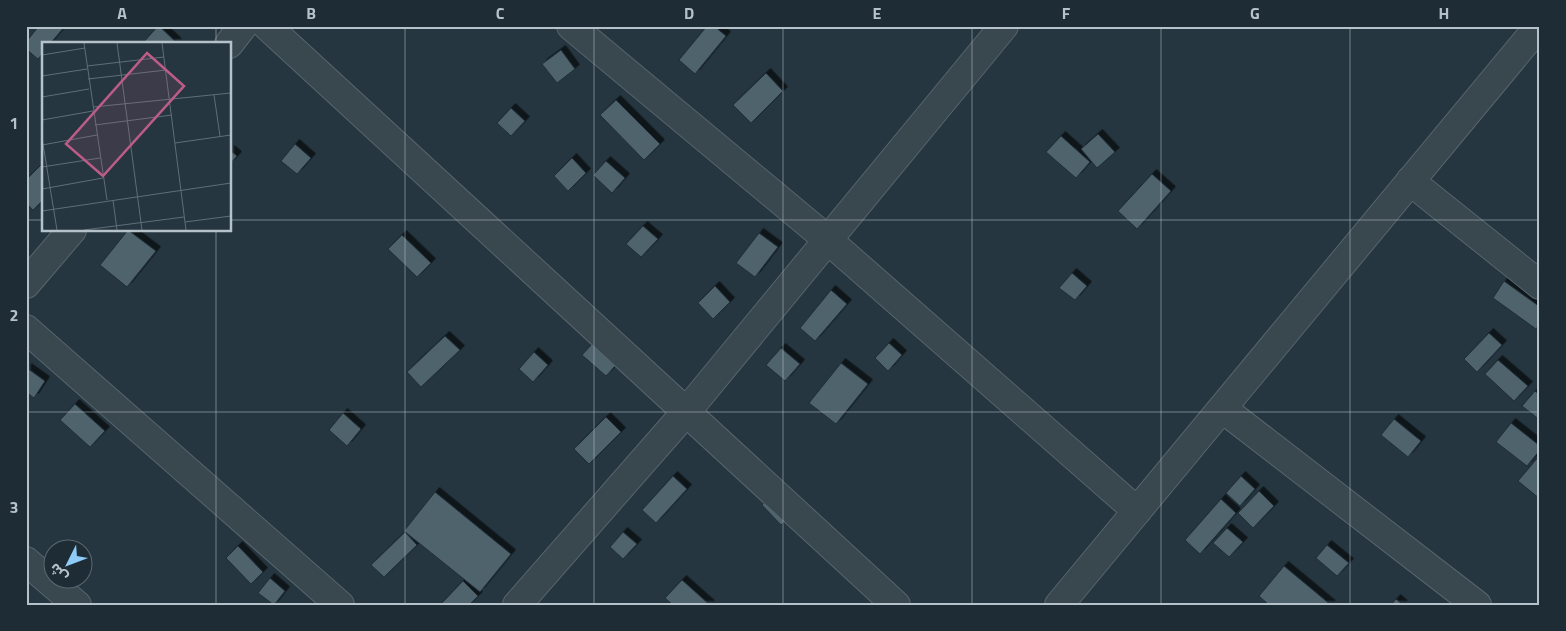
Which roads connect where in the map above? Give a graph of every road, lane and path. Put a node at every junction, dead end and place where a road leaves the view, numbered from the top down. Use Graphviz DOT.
graph roads {
  1 [pos="244,26"];
  2 [pos="267,26"];
  3 [pos="571,26"];
  4 [pos="1004,26"];
  5 [pos="1540,26"];
  6 [pos="231,42"];
  7 [pos="1410,181"];
  8 [pos="71,231"];
  9 [pos="828,240"];
  10 [pos="26,284"];
  11 [pos="1540,285"];
  12 [pos="26,329"];
  13 [pos="1223,409"];
  14 [pos="686,412"];
  15 [pos="1138,511"];
  16 [pos="26,561"];
  17 [pos="76,605"];
  18 [pos="340,605"];
  19 [pos="518,605"];
  20 [pos="896,605"];
  21 [pos="1059,605"];
  22 [pos="1477,605"];
  1 -- 6 [label="street"];
  2 -- 14 [label="street"];
  3 -- 9 [label="street"];
  4 -- 9 [label="street"];
  5 -- 7 [label="street"];
  7 -- 11 [label="street"];
  7 -- 13 [label="street"];
  8 -- 10 [label="street"];
  9 -- 14 [label="street"];
  9 -- 15 [label="street"];
  12 -- 18 [label="street"];
  13 -- 15 [label="street"];
  13 -- 22 [label="street"];
  14 -- 19 [label="street"];
  14 -- 20 [label="street"];
  15 -- 21 [label="street"];
  16 -- 17 [label="street"];
}
